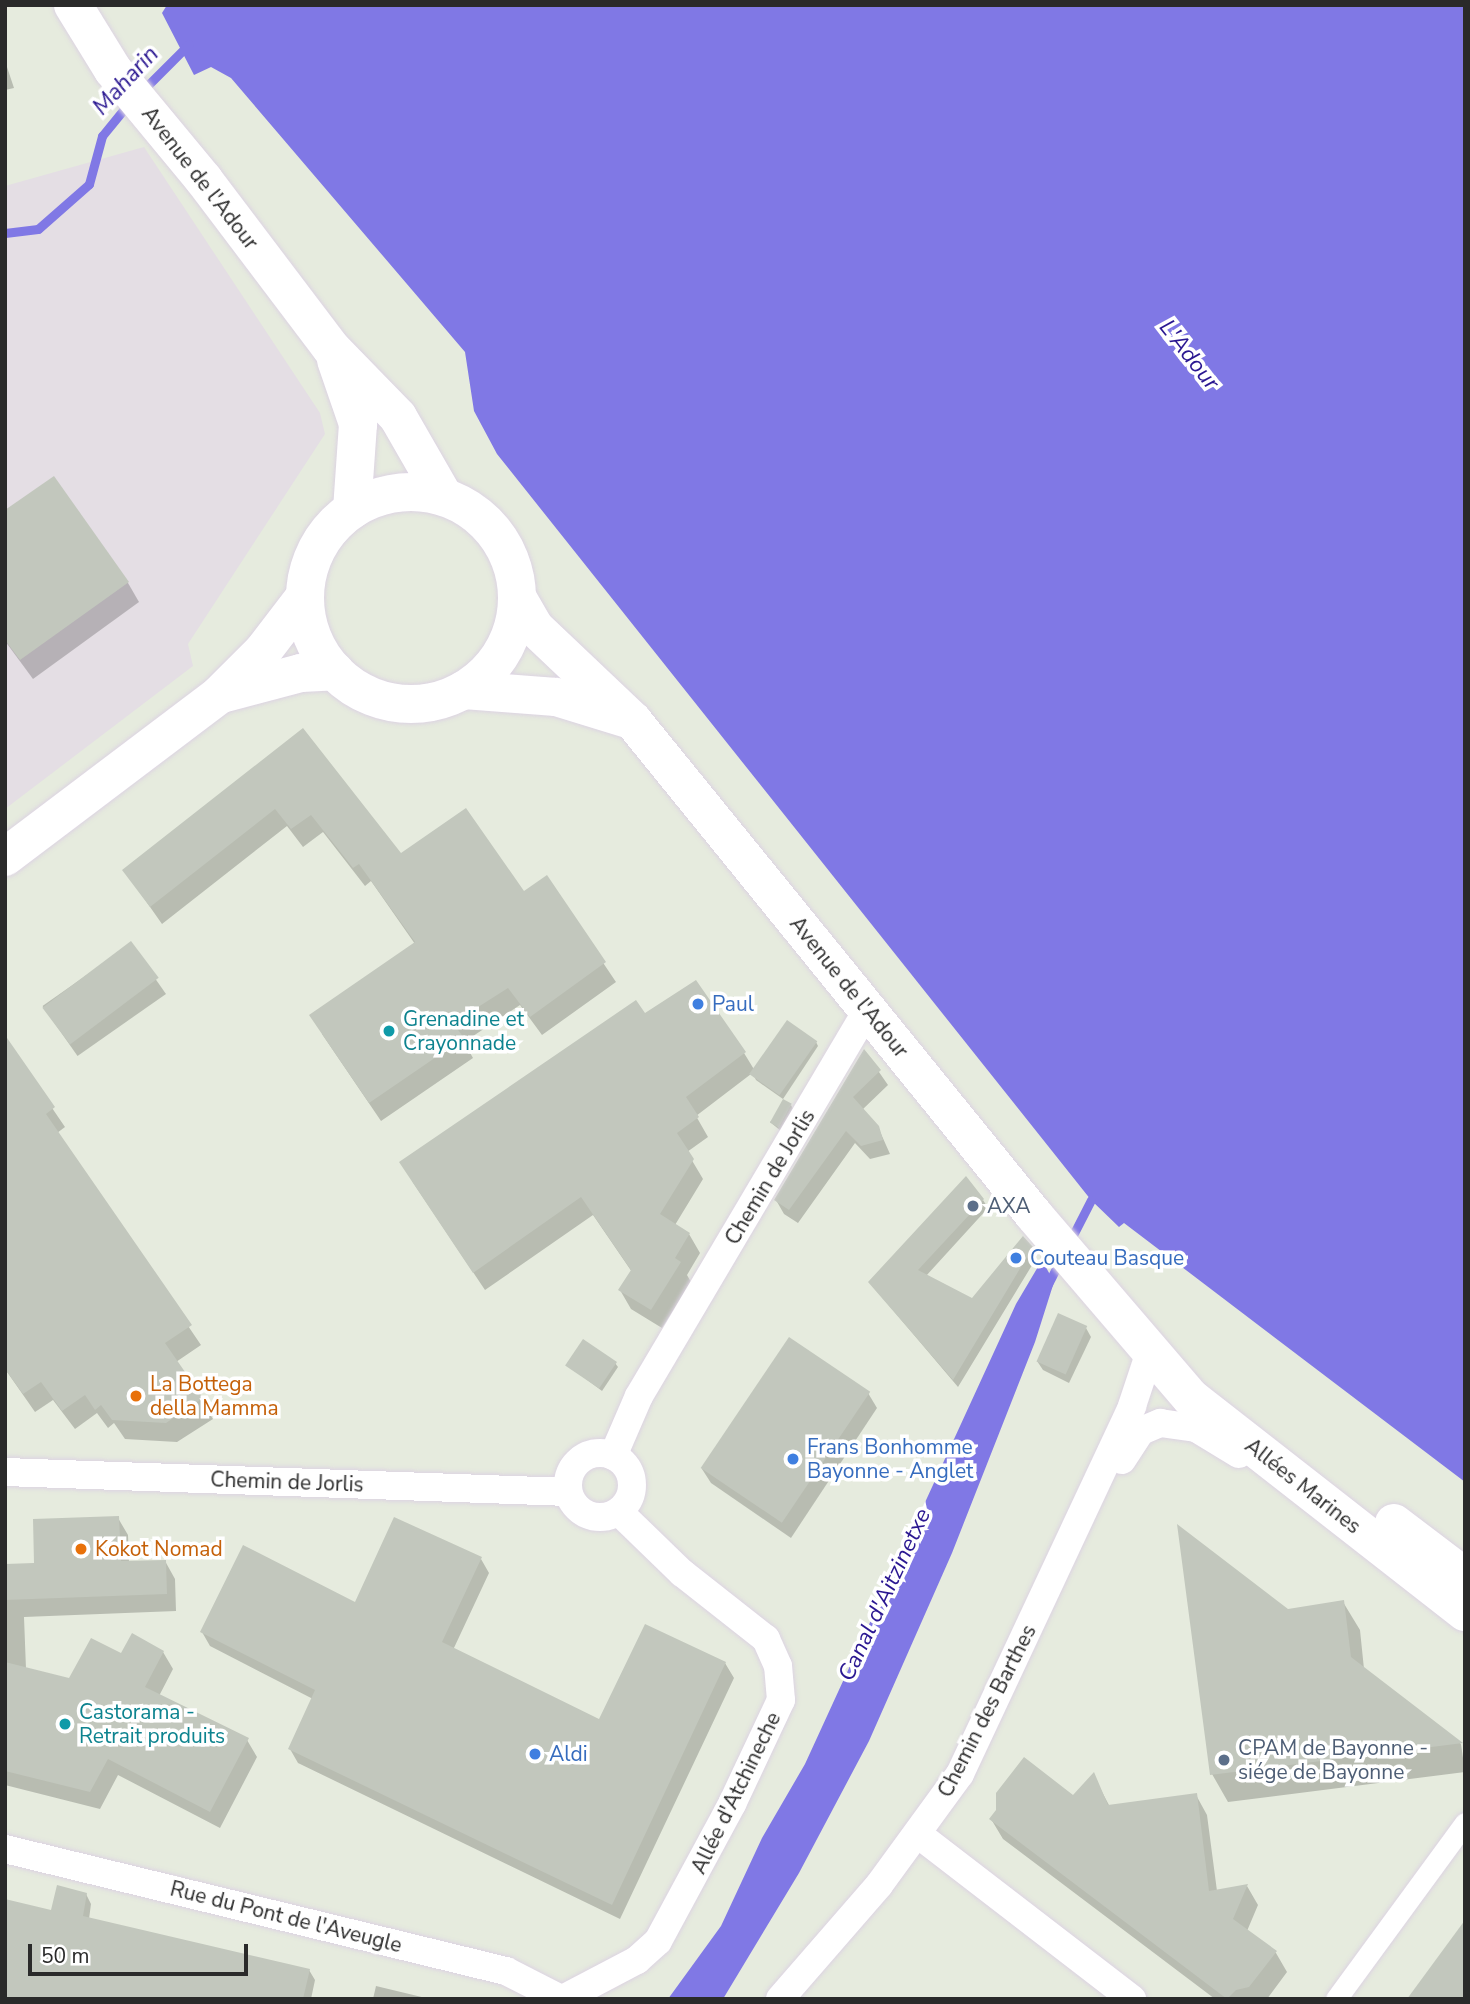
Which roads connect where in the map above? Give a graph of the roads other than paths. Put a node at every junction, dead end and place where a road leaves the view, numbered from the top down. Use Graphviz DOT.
graph roads {
  1 [pos="72,5"];
  2 [pos="331,348"];
  3 [pos="444,497"];
  4 [pos="352,510"];
  5 [pos="305,596"];
  6 [pos="517,597"];
  7 [pos="334,671"];
  8 [pos="464,690"];
  9 [pos="219,695"];
  10 [pos="633,721"];
  11 [pos="5,858"];
  12 [pos="867,1010"];
  13 [pos="1073,1261"];
  14 [pos="1151,1349"];
  15 [pos="613,1456"];
  16 [pos="5,1472"];
  17 [pos="568,1492"];
  18 [pos="619,1512"];
  19 [pos="1342,1517"];
  20 [pos="1070,1541"];
  21 [pos="1465,1577"];
  22 [pos="1465,1612"];
  23 [pos="1465,1823"];
  24 [pos="919,1835"];
  25 [pos="5,1849"];
  26 [pos="562,1999"];
  27 [pos="780,1999"];
  28 [pos="1132,1999"];
  29 [pos="1336,1999"];
  1 -- 2 [label="main road, Avenue de l'Adour"];
  2 -- 3 [label="main road, Avenue de l'Adour"];
  2 -- 4 [label="main road, Avenue de l'Adour"];
  3 -- 4 [label="main road"];
  3 -- 6 [label="main road"];
  4 -- 5 [label="main road"];
  5 -- 7 [label="main road"];
  5 -- 9 [label="main road"];
  6 -- 8 [label="main road"];
  6 -- 10 [label="main road, Avenue de l'Adour"];
  7 -- 8 [label="main road"];
  7 -- 9 [label="main road"];
  8 -- 10 [label="main road"];
  9 -- 11 [label="main road"];
  10 -- 12 [label="main road, Avenue de l'Adour"];
  12 -- 13 [label="main road, Avenue de l'Adour"];
  12 -- 15 [label="street, Chemin de Jorlis"];
  13 -- 14 [label="main road, Allées Marines"];
  14 -- 19 [label="main road, Allées Marines"];
  14 -- 20 [label="street, Chemin des Barthes"];
  14 -- 21 [label="main road, Allées Marines"];
  15 -- 17 [label="street"];
  15 -- 18 [label="street"];
  16 -- 17 [label="street, Chemin de Jorlis"];
  17 -- 18 [label="street"];
  18 -- 26 [label="street, Allée d'Atchineche"];
  19 -- 20 [label="street, Chemin des Barthes"];
  19 -- 22 [label="main road, Allées Marines"];
  20 -- 24 [label="street, Chemin des Barthes"];
  23 -- 29 [label="street"];
  24 -- 27 [label="street, Chemin des Barthes"];
  24 -- 28 [label="street"];
  25 -- 26 [label="street, Rue du Pont de l'Aveugle"];
}
